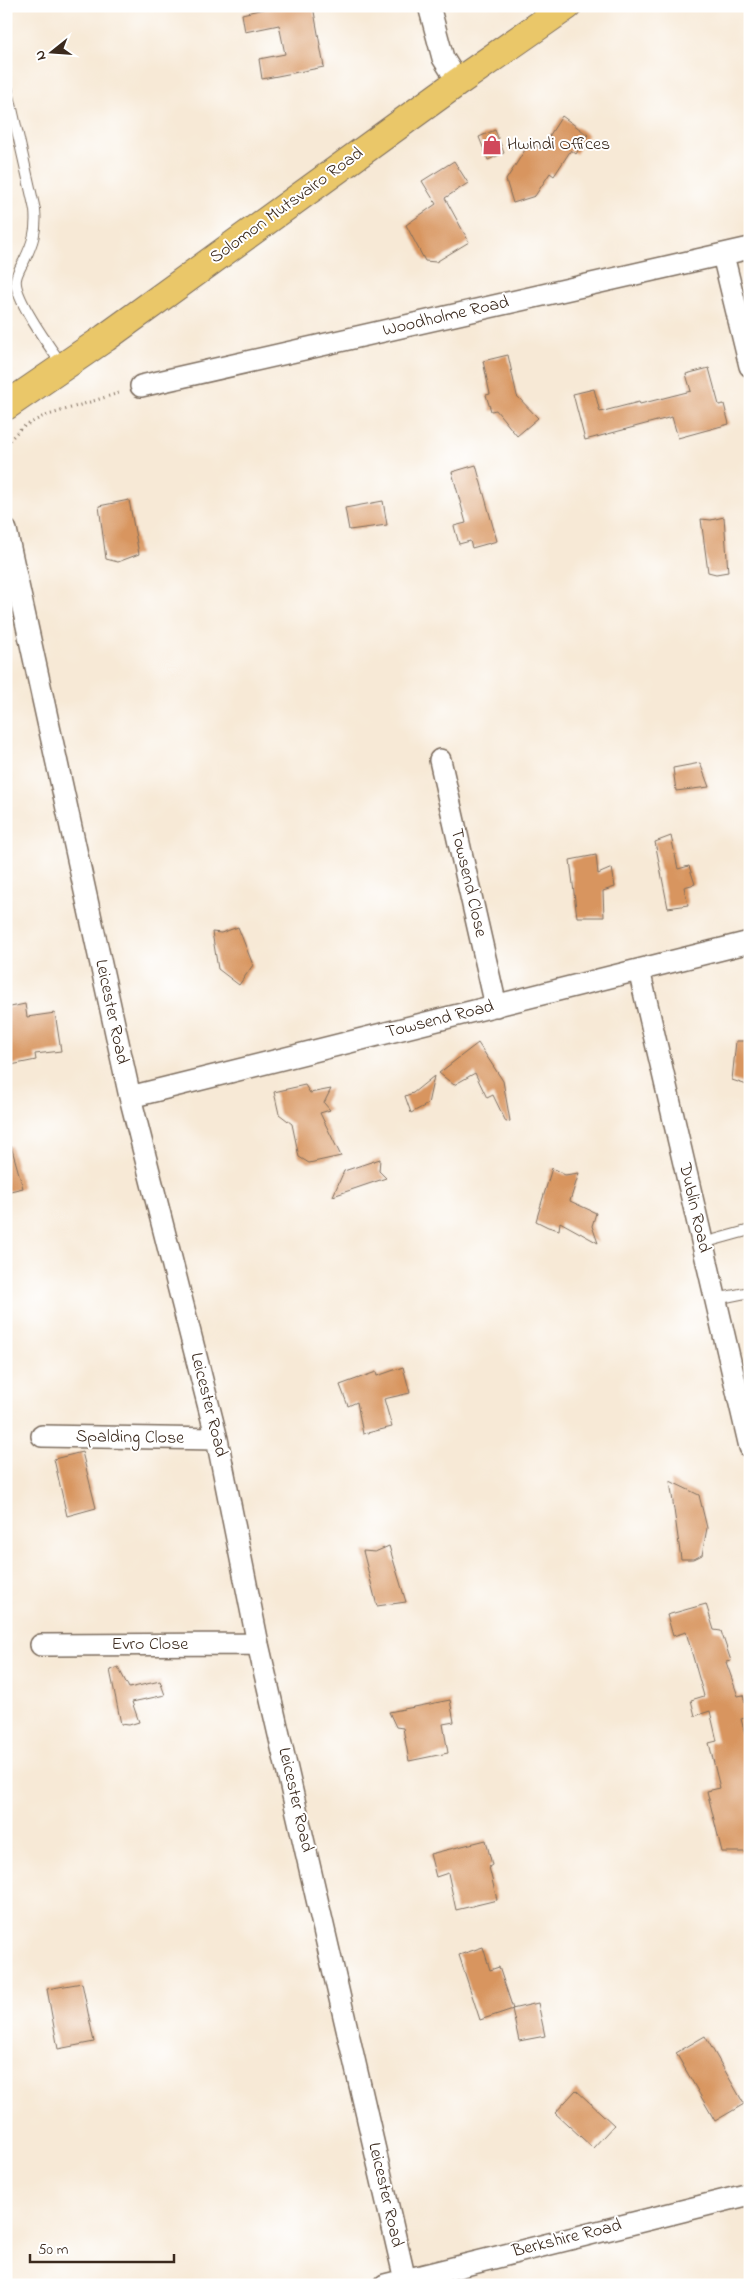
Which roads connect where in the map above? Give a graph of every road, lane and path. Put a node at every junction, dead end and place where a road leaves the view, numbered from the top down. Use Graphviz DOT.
graph roads {
  1 [pos="429,6"];
  2 [pos="567,6"];
  3 [pos="6,82"];
  4 [pos="458,82"];
  5 [pos="750,248"];
  6 [pos="723,255"];
  7 [pos="63,366"];
  8 [pos="750,366"];
  9 [pos="142,386"];
  10 [pos="6,406"];
  11 [pos="6,444"];
  12 [pos="6,530"];
  13 [pos="440,760"];
  14 [pos="750,942"];
  15 [pos="639,970"];
  16 [pos="496,1006"];
  17 [pos="130,1097"];
  18 [pos="750,1230"];
  19 [pos="703,1244"];
  20 [pos="750,1292"];
  21 [pos="716,1299"];
  22 [pos="42,1436"];
  23 [pos="217,1439"];
  24 [pos="750,1447"];
  25 [pos="258,1644"];
  26 [pos="41,1645"];
  27 [pos="750,2194"];
  28 [pos="395,2283"];
  1 -- 4 [label="street"];
  2 -- 4 [label="highway, Solomon Mutsvairo Road"];
  3 -- 7 [label="lane"];
  4 -- 7 [label="highway, Solomon Mutsvairo Road"];
  5 -- 6 [label="street, Woodholme Road"];
  6 -- 8 [label="street"];
  6 -- 9 [label="street, Woodholme Road"];
  7 -- 10 [label="highway, Solomon Mutsvairo Road"];
  9 -- 11 [label="path"];
  12 -- 17 [label="street, Leicester Road"];
  13 -- 16 [label="street, Towsend Close"];
  14 -- 15 [label="street, Towsend Road"];
  15 -- 16 [label="street, Towsend Road"];
  15 -- 19 [label="street, Dublin Road"];
  16 -- 17 [label="street, Towsend Road"];
  17 -- 23 [label="street, Leicester Road"];
  18 -- 19 [label="lane"];
  19 -- 21 [label="street, Dublin Road"];
  20 -- 21 [label="lane"];
  21 -- 24 [label="street, Dublin Road"];
  22 -- 23 [label="street, Spalding Close"];
  23 -- 25 [label="street, Leicester Road"];
  25 -- 26 [label="street, Evro Close"];
  25 -- 28 [label="street, Leicester Road"];
  27 -- 28 [label="street, Berkshire Road"];
}
